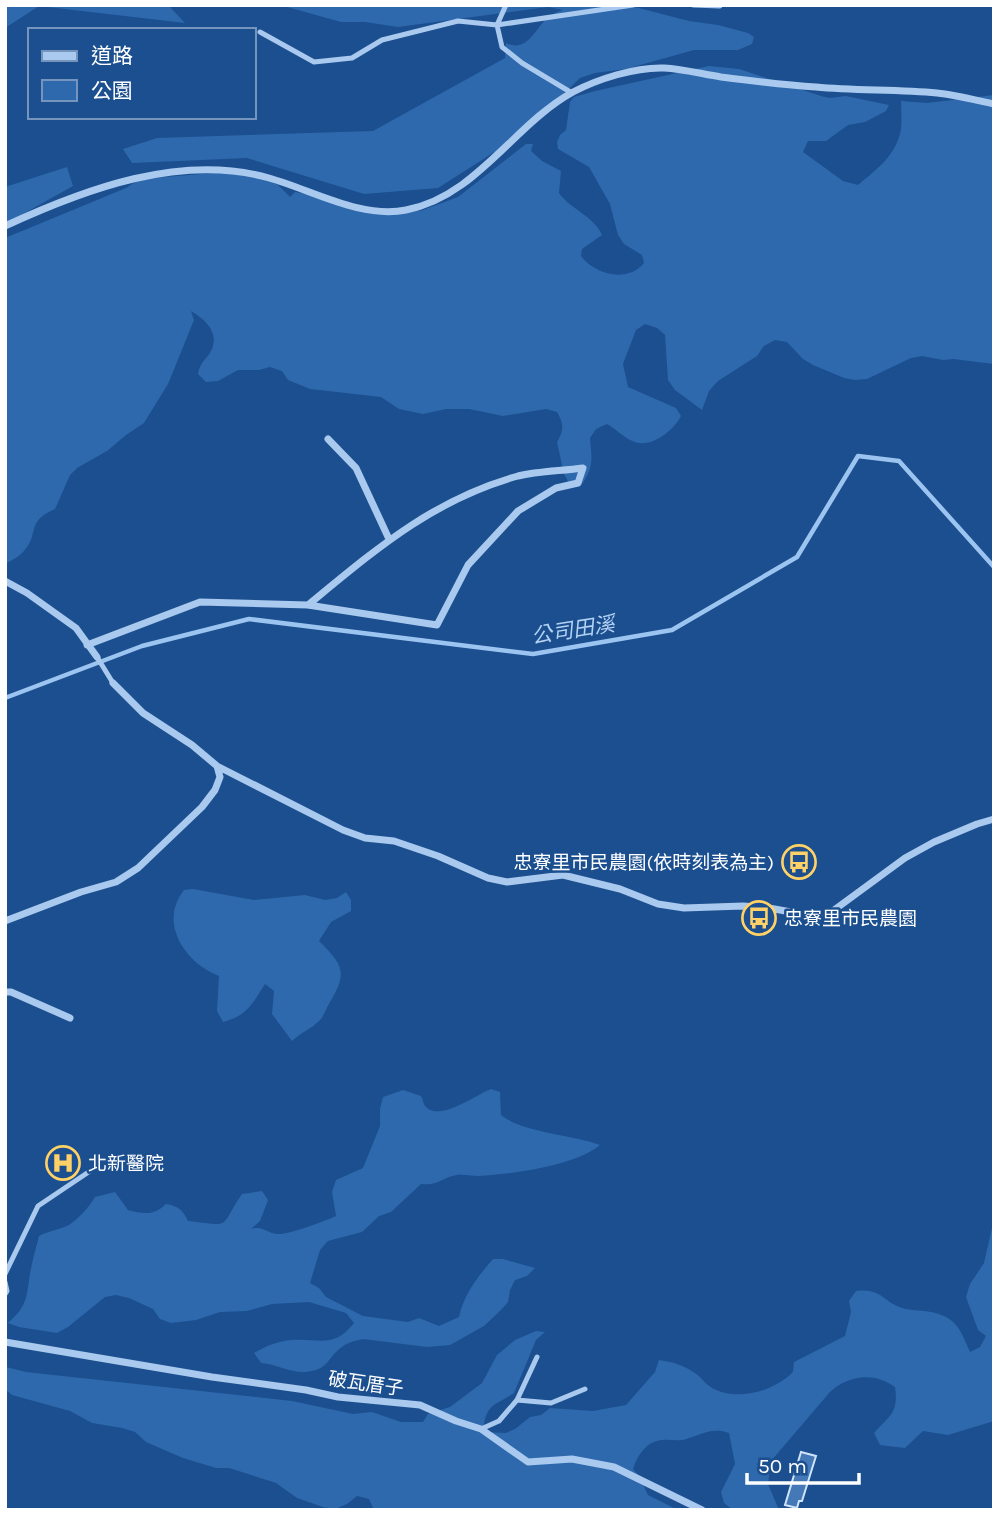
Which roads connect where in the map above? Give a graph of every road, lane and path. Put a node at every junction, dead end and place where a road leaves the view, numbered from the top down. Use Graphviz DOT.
graph roads {
  1 [pos="506,5"];
  2 [pos="633,5"];
  3 [pos="694,5"];
  4 [pos="719,6"];
  5 [pos="497,25"];
  6 [pos="260,32"];
  7 [pos="572,93"];
  8 [pos="994,104"];
  9 [pos="5,226"];
  10 [pos="328,439"];
  11 [pos="389,539"];
  12 [pos="5,581"];
  13 [pos="308,605"];
  14 [pos="87,645"];
  15 [pos="97,657"];
  16 [pos="113,683"];
  17 [pos="217,766"];
  18 [pos="994,819"];
  19 [pos="5,921"];
  20 [pos="5,992"];
  21 [pos="70,1018"];
  22 [pos="99,1165"];
  23 [pos="5,1274"];
  24 [pos="5,1282"];
  25 [pos="5,1294"];
  26 [pos="5,1342"];
  27 [pos="537,1357"];
  28 [pos="585,1389"];
  29 [pos="517,1400"];
  30 [pos="481,1429"];
  31 [pos="702,1510"];
  1 -- 5 [label="lane"];
  2 -- 5 [label="lane"];
  3 -- 4 [label="lane"];
  5 -- 6 [label="lane"];
  5 -- 7 [label="lane"];
  7 -- 8 [label="street"];
  7 -- 9 [label="street"];
  10 -- 11 [label="street"];
  11 -- 13 [label="street"];
  11 -- 13 [label="street"];
  12 -- 14 [label="street"];
  13 -- 14 [label="street"];
  14 -- 15 [label="street"];
  15 -- 16 [label="lane"];
  16 -- 17 [label="street"];
  17 -- 18 [label="street"];
  17 -- 19 [label="street"];
  20 -- 21 [label="street"];
  22 -- 23 [label="lane"];
  24 -- 25 [label="lane"];
  26 -- 30 [label="street, 破瓦厝子"];
  27 -- 29 [label="lane"];
  28 -- 29 [label="lane"];
  29 -- 30 [label="lane"];
  30 -- 31 [label="street, 破瓦厝子"];
}
